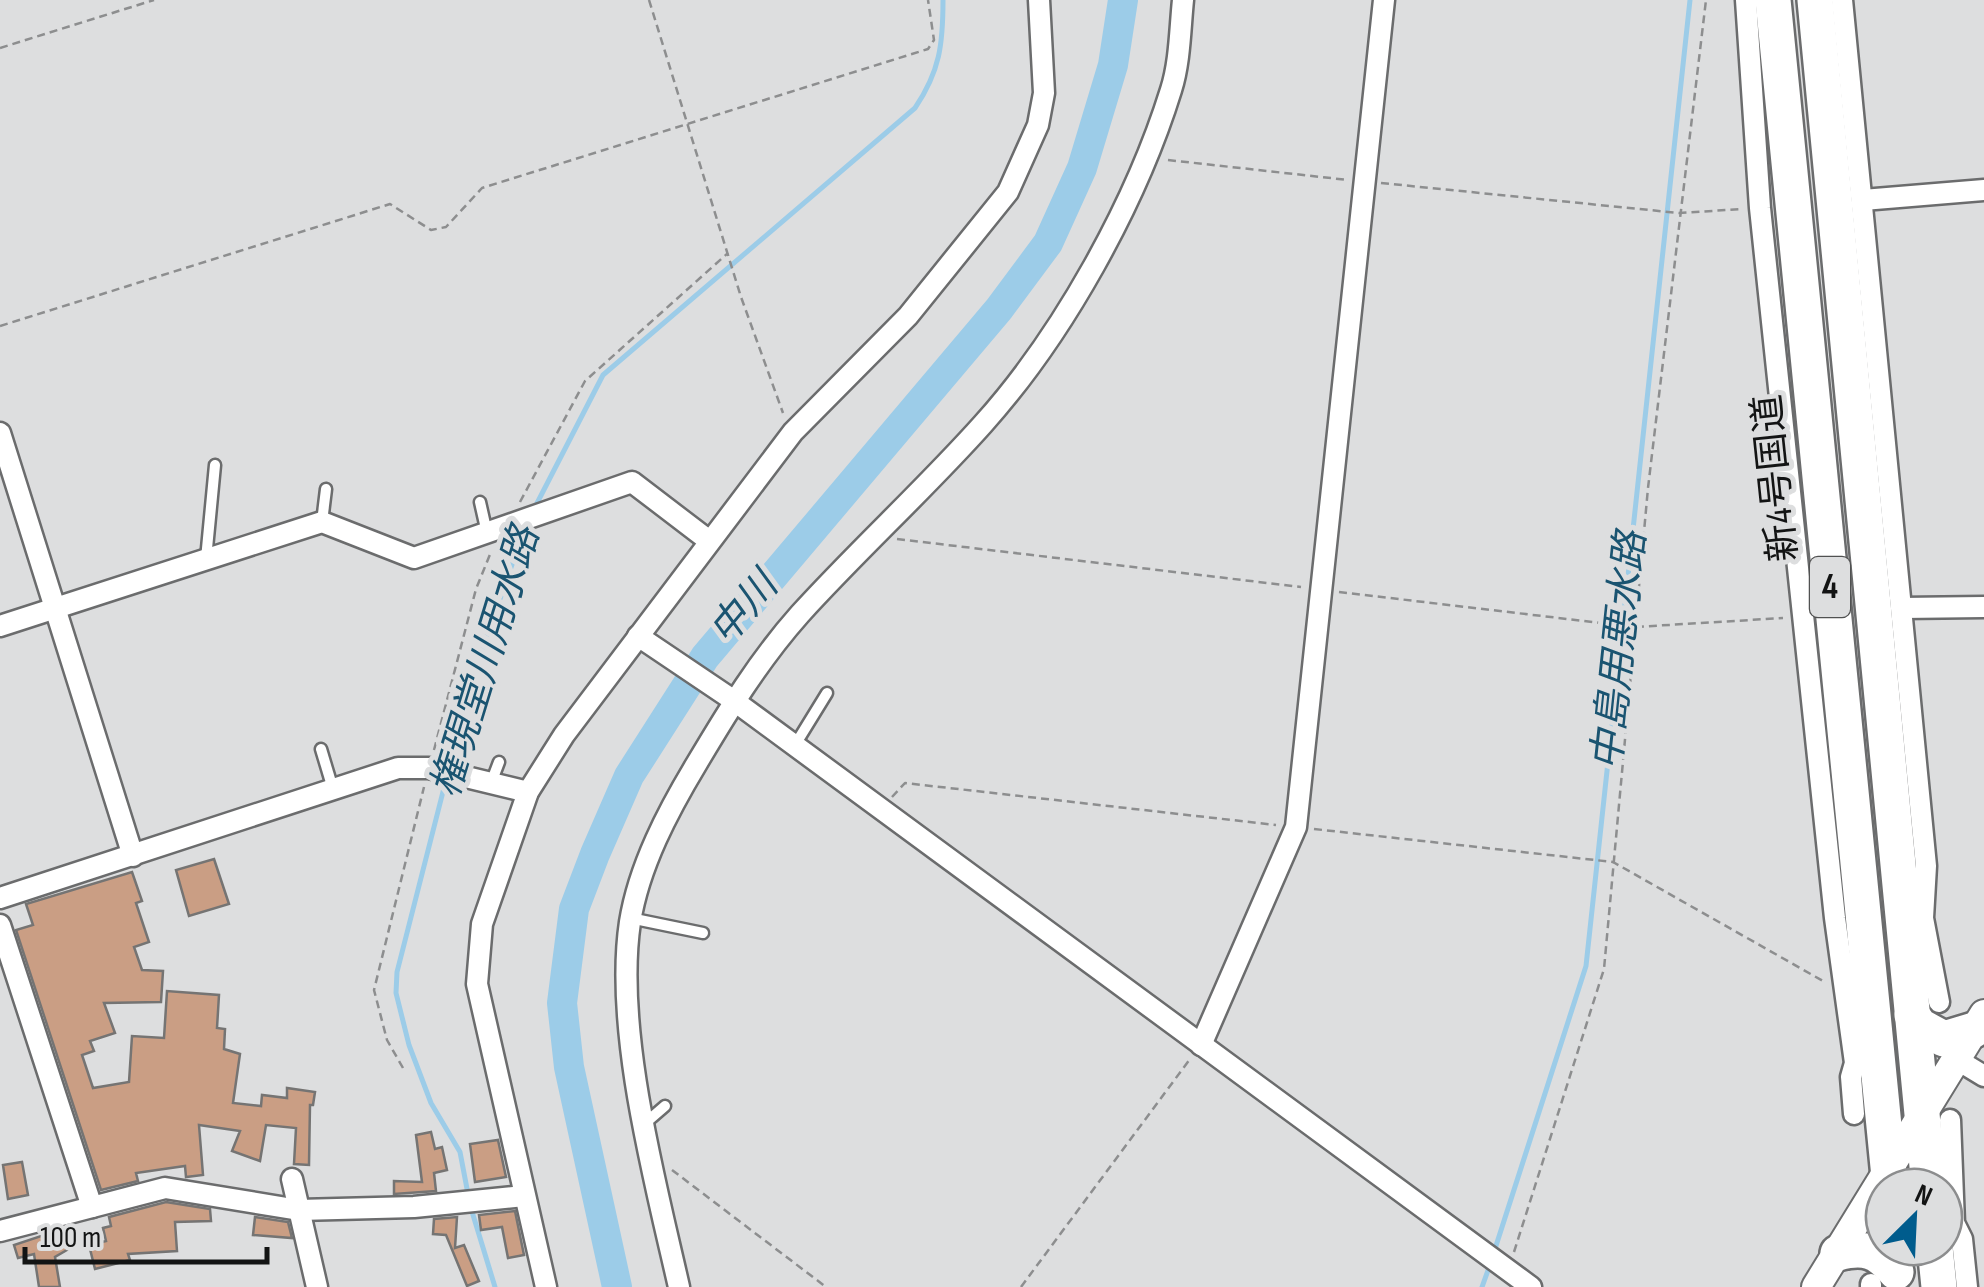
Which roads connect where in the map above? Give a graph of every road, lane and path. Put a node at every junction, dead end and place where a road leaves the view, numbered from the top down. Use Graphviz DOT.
graph roads {
  1 [pos="154,0"];
  2 [pos="649,0"];
  3 [pos="928,0"];
  4 [pos="1040,0"];
  5 [pos="1183,0"];
  6 [pos="1384,0"];
  7 [pos="1706,0"];
  8 [pos="1746,0"];
  9 [pos="1772,0"];
  10 [pos="1815,0"];
  11 [pos="1842,0"];
  12 [pos="0,48"];
  13 [pos="688,126"];
  14 [pos="1146,156"];
  15 [pos="1363,181"];
  16 [pos="1984,190"];
  17 [pos="1863,200"];
  18 [pos="1760,208"];
  19 [pos="1679,212"];
  20 [pos="728,253"];
  21 [pos="0,326"];
  22 [pos="793,432"];
  23 [pos="0,433"];
  24 [pos="215,465"];
  25 [pos="326,489"];
  26 [pos="480,502"];
  27 [pos="322,522"];
  28 [pos="497,529"];
  29 [pos="708,540"];
  30 [pos="206,558"];
  31 [pos="1984,607"];
  32 [pos="1902,608"];
  33 [pos="54,609"];
  34 [pos="0,626"];
  35 [pos="643,639"];
  36 [pos="826,693"];
  37 [pos="727,696"];
  38 [pos="795,745"];
  39 [pos="322,748"];
  40 [pos="498,762"];
  41 [pos="429,768"];
  42 [pos="491,783"];
  43 [pos="334,789"];
  44 [pos="528,792"];
  45 [pos="881,809"];
  46 [pos="1296,828"];
  47 [pos="132,856"];
  48 [pos="1613,862"];
  49 [pos="0,898"];
  50 [pos="630,918"];
  51 [pos="1914,920"];
  52 [pos="0,925"];
  53 [pos="703,933"];
  54 [pos="1844,993"];
  55 [pos="1926,1008"];
  56 [pos="1863,1034"];
  57 [pos="1971,1035"];
  58 [pos="1201,1045"];
  59 [pos="404,1068"];
  60 [pos="1984,1076"];
  61 [pos="665,1106"];
  62 [pos="1854,1114"];
  63 [pos="1936,1118"];
  64 [pos="643,1126"];
  65 [pos="648,1148"];
  66 [pos="1887,1167"];
  67 [pos="1899,1167"];
  68 [pos="1940,1167"];
  69 [pos="292,1180"];
  70 [pos="524,1196"];
  71 [pos="92,1206"];
  72 [pos="299,1210"];
  73 [pos="1864,1216"];
  74 [pos="0,1231"];
  75 [pos="1838,1253"];
  76 [pos="1508,1270"];
  77 [pos="1886,1275"];
  78 [pos="317,1287"];
  79 [pos="546,1287"];
  80 [pos="678,1287"];
  81 [pos="826,1287"];
  82 [pos="1021,1287"];
  83 [pos="1531,1287"];
  84 [pos="1816,1287"];
  1 -- 12 [label="path"];
  2 -- 13 [label="path"];
  3 -- 13 [label="path"];
  4 -- 22 [label="street"];
  5 -- 14 [label="street"];
  6 -- 15 [label="street"];
  7 -- 19 [label="path"];
  8 -- 18 [label="street"];
  9 -- 56 [label="highway, 新4号国道 / 4"];
  10 -- 51 [label="highway, 4"];
  11 -- 17 [label="street"];
  13 -- 20 [label="path"];
  13 -- 21 [label="path"];
  14 -- 15 [label="path"];
  14 -- 37 [label="street"];
  15 -- 19 [label="path"];
  15 -- 46 [label="street"];
  16 -- 17 [label="street"];
  17 -- 32 [label="street"];
  18 -- 19 [label="path"];
  18 -- 54 [label="street"];
  19 -- 48 [label="path"];
  20 -- 22 [label="path"];
  20 -- 28 [label="path"];
  22 -- 29 [label="street"];
  23 -- 33 [label="street"];
  24 -- 30 [label="lane"];
  25 -- 27 [label="lane"];
  26 -- 28 [label="lane"];
  27 -- 28 [label="street"];
  27 -- 30 [label="street"];
  28 -- 29 [label="street"];
  28 -- 41 [label="path"];
  29 -- 35 [label="street"];
  30 -- 33 [label="street"];
  31 -- 32 [label="street"];
  32 -- 51 [label="street"];
  33 -- 34 [label="street"];
  33 -- 47 [label="street"];
  35 -- 37 [label="street"];
  35 -- 44 [label="street"];
  36 -- 38 [label="lane"];
  37 -- 38 [label="street"];
  37 -- 50 [label="street"];
  38 -- 45 [label="street"];
  39 -- 43 [label="lane"];
  40 -- 42 [label="lane"];
  41 -- 42 [label="street"];
  41 -- 43 [label="street"];
  41 -- 59 [label="path"];
  42 -- 44 [label="street"];
  43 -- 47 [label="street"];
  44 -- 70 [label="street"];
  45 -- 46 [label="path"];
  45 -- 58 [label="street"];
  46 -- 48 [label="path"];
  46 -- 58 [label="street"];
  47 -- 49 [label="street"];
  48 -- 54 [label="path"];
  48 -- 76 [label="path"];
  50 -- 53 [label="lane"];
  50 -- 64 [label="street"];
  51 -- 55 [label="highway, 4"];
  52 -- 71 [label="street"];
  54 -- 56 [label="street"];
  55 -- 57 [label="highway"];
  55 -- 63 [label="highway, 4"];
  56 -- 62 [label="street"];
  56 -- 66 [label="highway, 新4号国道 / 4"];
  57 -- 60 [label="street"];
  57 -- 63 [label="main road"];
  58 -- 76 [label="street"];
  58 -- 82 [label="path"];
  61 -- 64 [label="lane"];
  63 -- 67 [label="main road"];
  63 -- 68 [label="highway, 4"];
  64 -- 65 [label="street"];
  65 -- 80 [label="street"];
  65 -- 81 [label="path"];
  69 -- 72 [label="street"];
  70 -- 72 [label="street"];
  70 -- 79 [label="street"];
  71 -- 72 [label="street"];
  71 -- 74 [label="street"];
  72 -- 78 [label="street"];
  73 -- 75 [label="main road"];
  75 -- 77 [label="highway"];
  75 -- 84 [label="main road"];
  76 -- 83 [label="street"];
}
